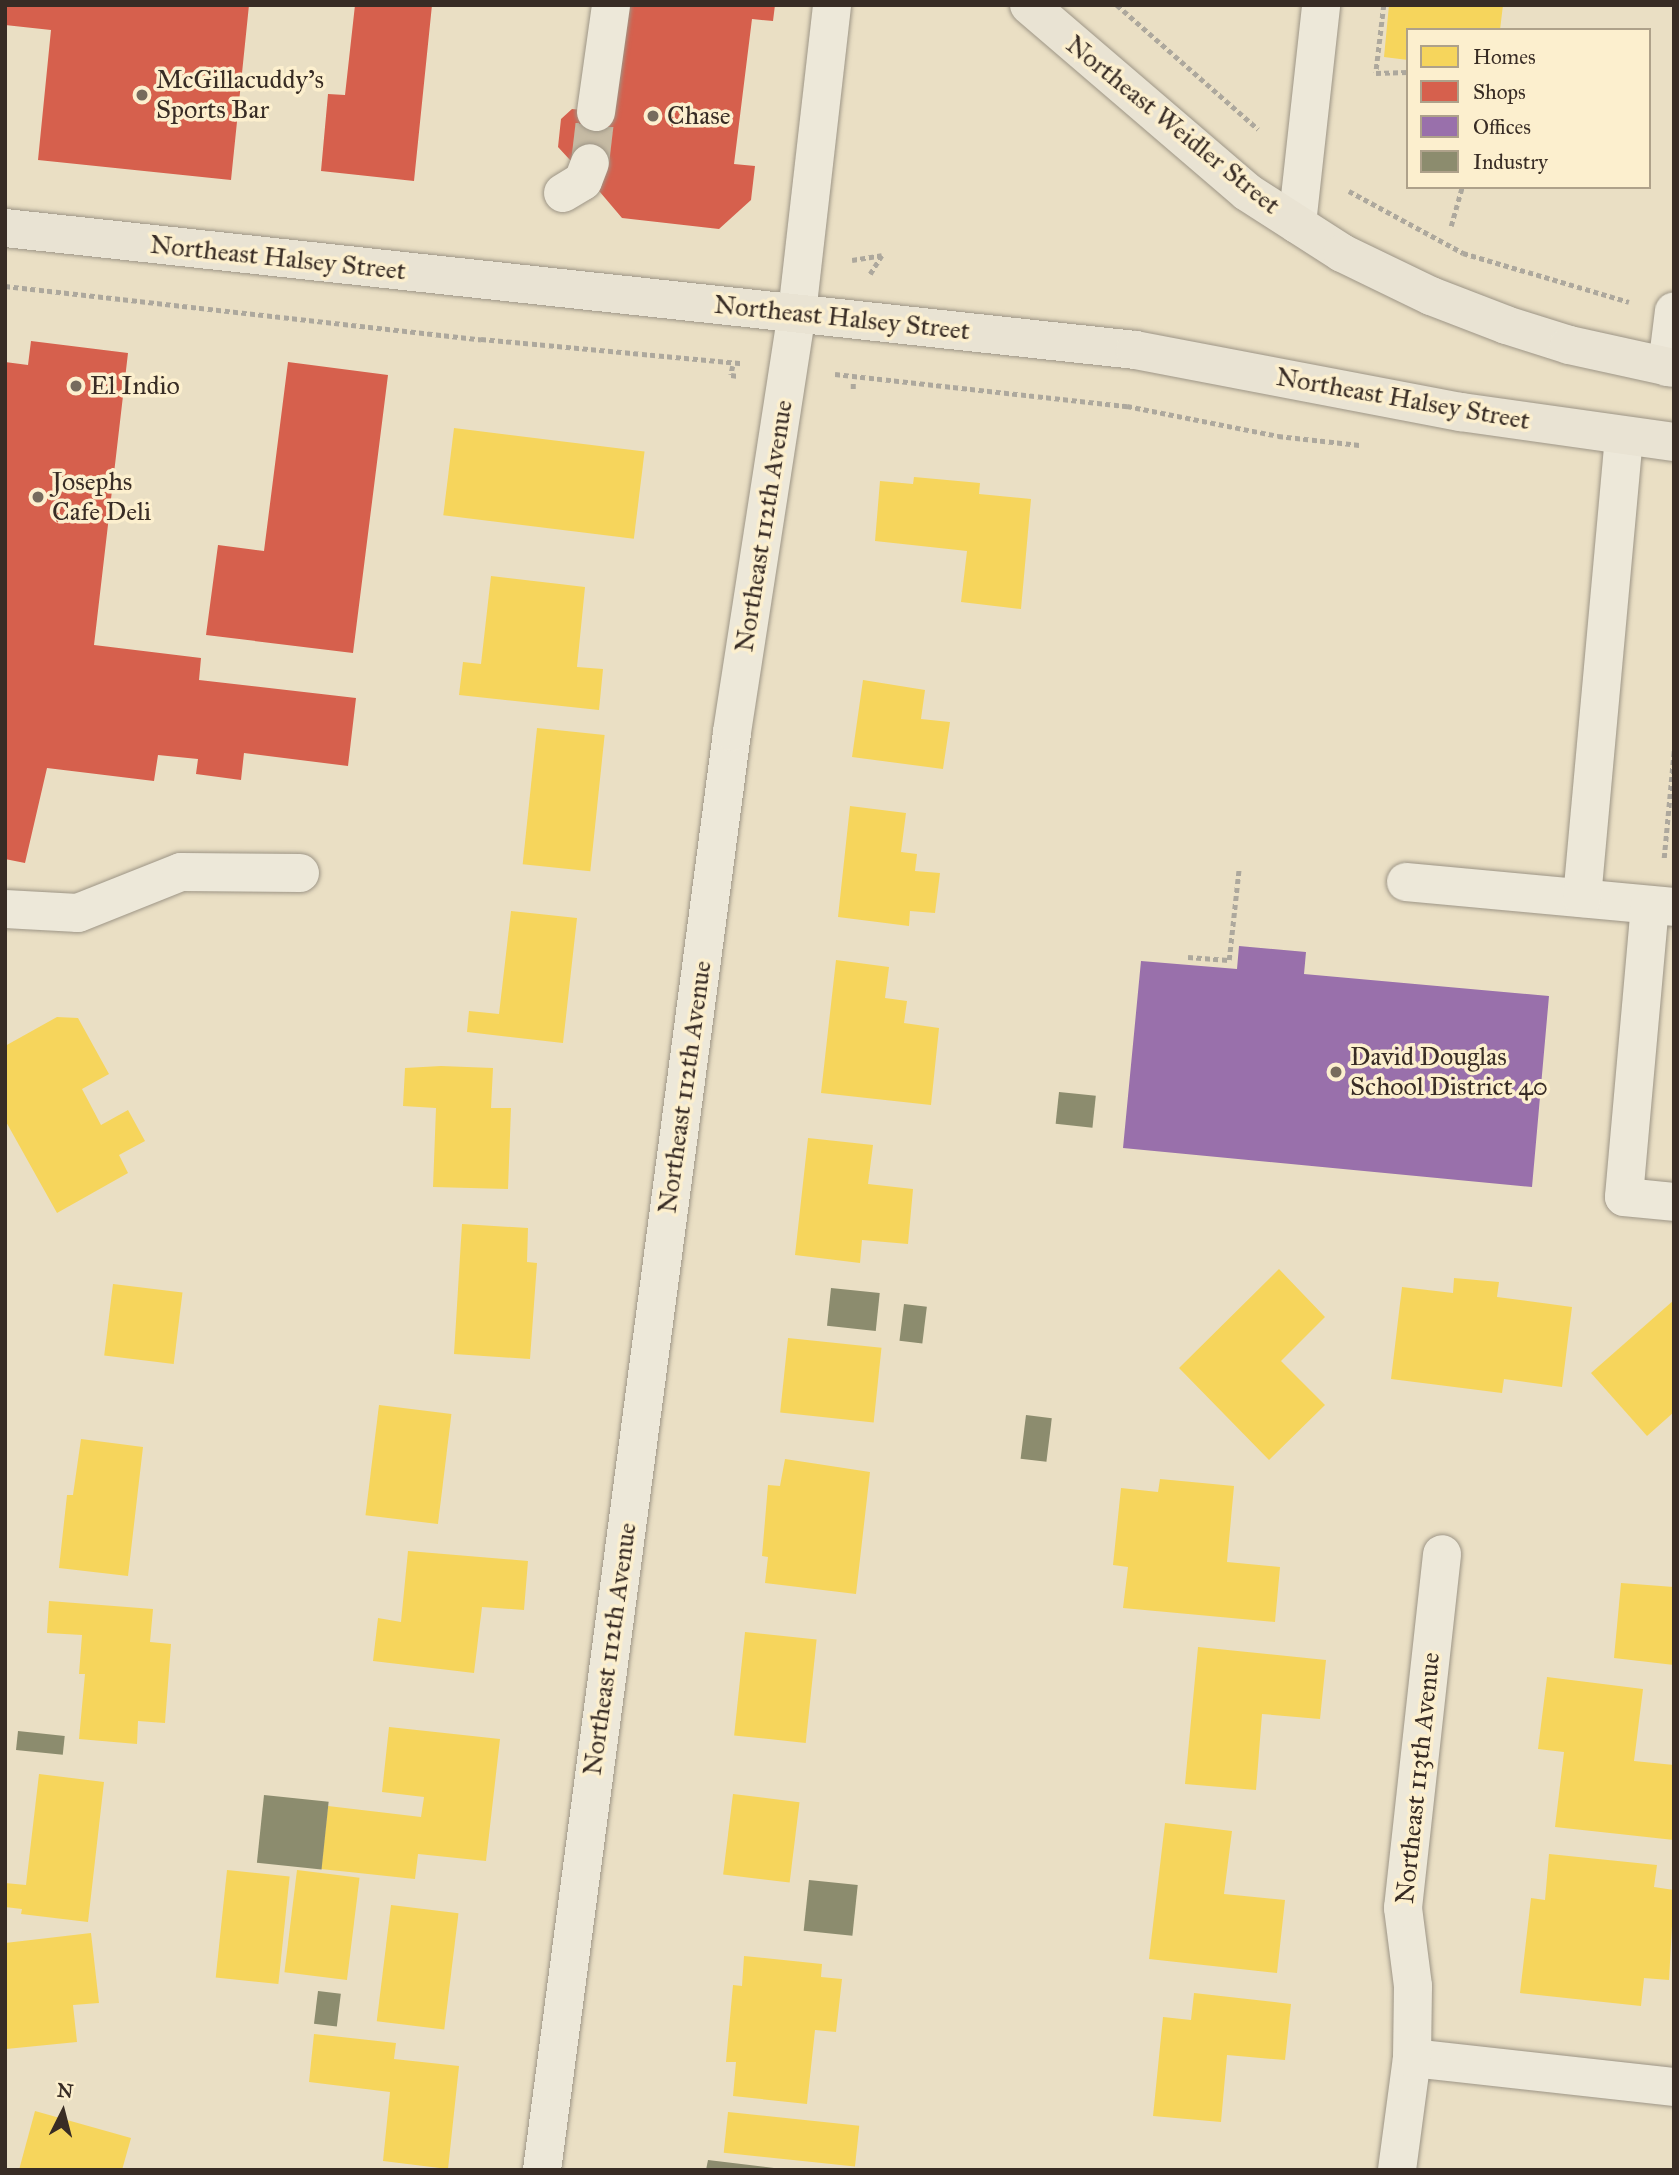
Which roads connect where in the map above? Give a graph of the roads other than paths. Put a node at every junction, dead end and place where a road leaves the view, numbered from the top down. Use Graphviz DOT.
graph roads {
  1 [pos="611,5"];
  2 [pos="832,5"];
  3 [pos="1029,5"];
  4 [pos="1321,5"];
  5 [pos="596,112"];
  6 [pos="590,163"];
  7 [pos="563,193"];
  8 [pos="1297,224"];
  9 [pos="5,228"];
  10 [pos="797,313"];
  11 [pos="1674,313"];
  12 [pos="1670,367"];
  13 [pos="1624,438"];
  14 [pos="1674,442"];
  15 [pos="300,873"];
  16 [pos="1406,883"];
  17 [pos="1582,898"];
  18 [pos="1662,906"];
  19 [pos="5,909"];
  20 [pos="1674,1202"];
  21 [pos="1442,1554"];
  22 [pos="1412,2058"];
  23 [pos="1674,2087"];
  24 [pos="542,2170"];
  25 [pos="1397,2170"];
  1 -- 5 [label="street"];
  2 -- 10 [label="street, Northeast 112th Avenue"];
  3 -- 8 [label="main road, Northeast Weidler Street"];
  4 -- 8 [label="street"];
  6 -- 7 [label="street"];
  8 -- 12 [label="main road, Northeast Weidler Street"];
  9 -- 10 [label="main road, Northeast Halsey Street"];
  10 -- 13 [label="main road, Northeast Halsey Street"];
  10 -- 24 [label="street, Northeast 112th Avenue"];
  11 -- 12 [label="street"];
  13 -- 14 [label="main road, Northeast Halsey Street"];
  13 -- 17 [label="street"];
  15 -- 19 [label="street"];
  16 -- 17 [label="street"];
  17 -- 18 [label="street"];
  18 -- 20 [label="street"];
  21 -- 22 [label="street, Northeast 113th Avenue"];
  22 -- 23 [label="street"];
  22 -- 25 [label="street, Northeast 113th Avenue"];
}
